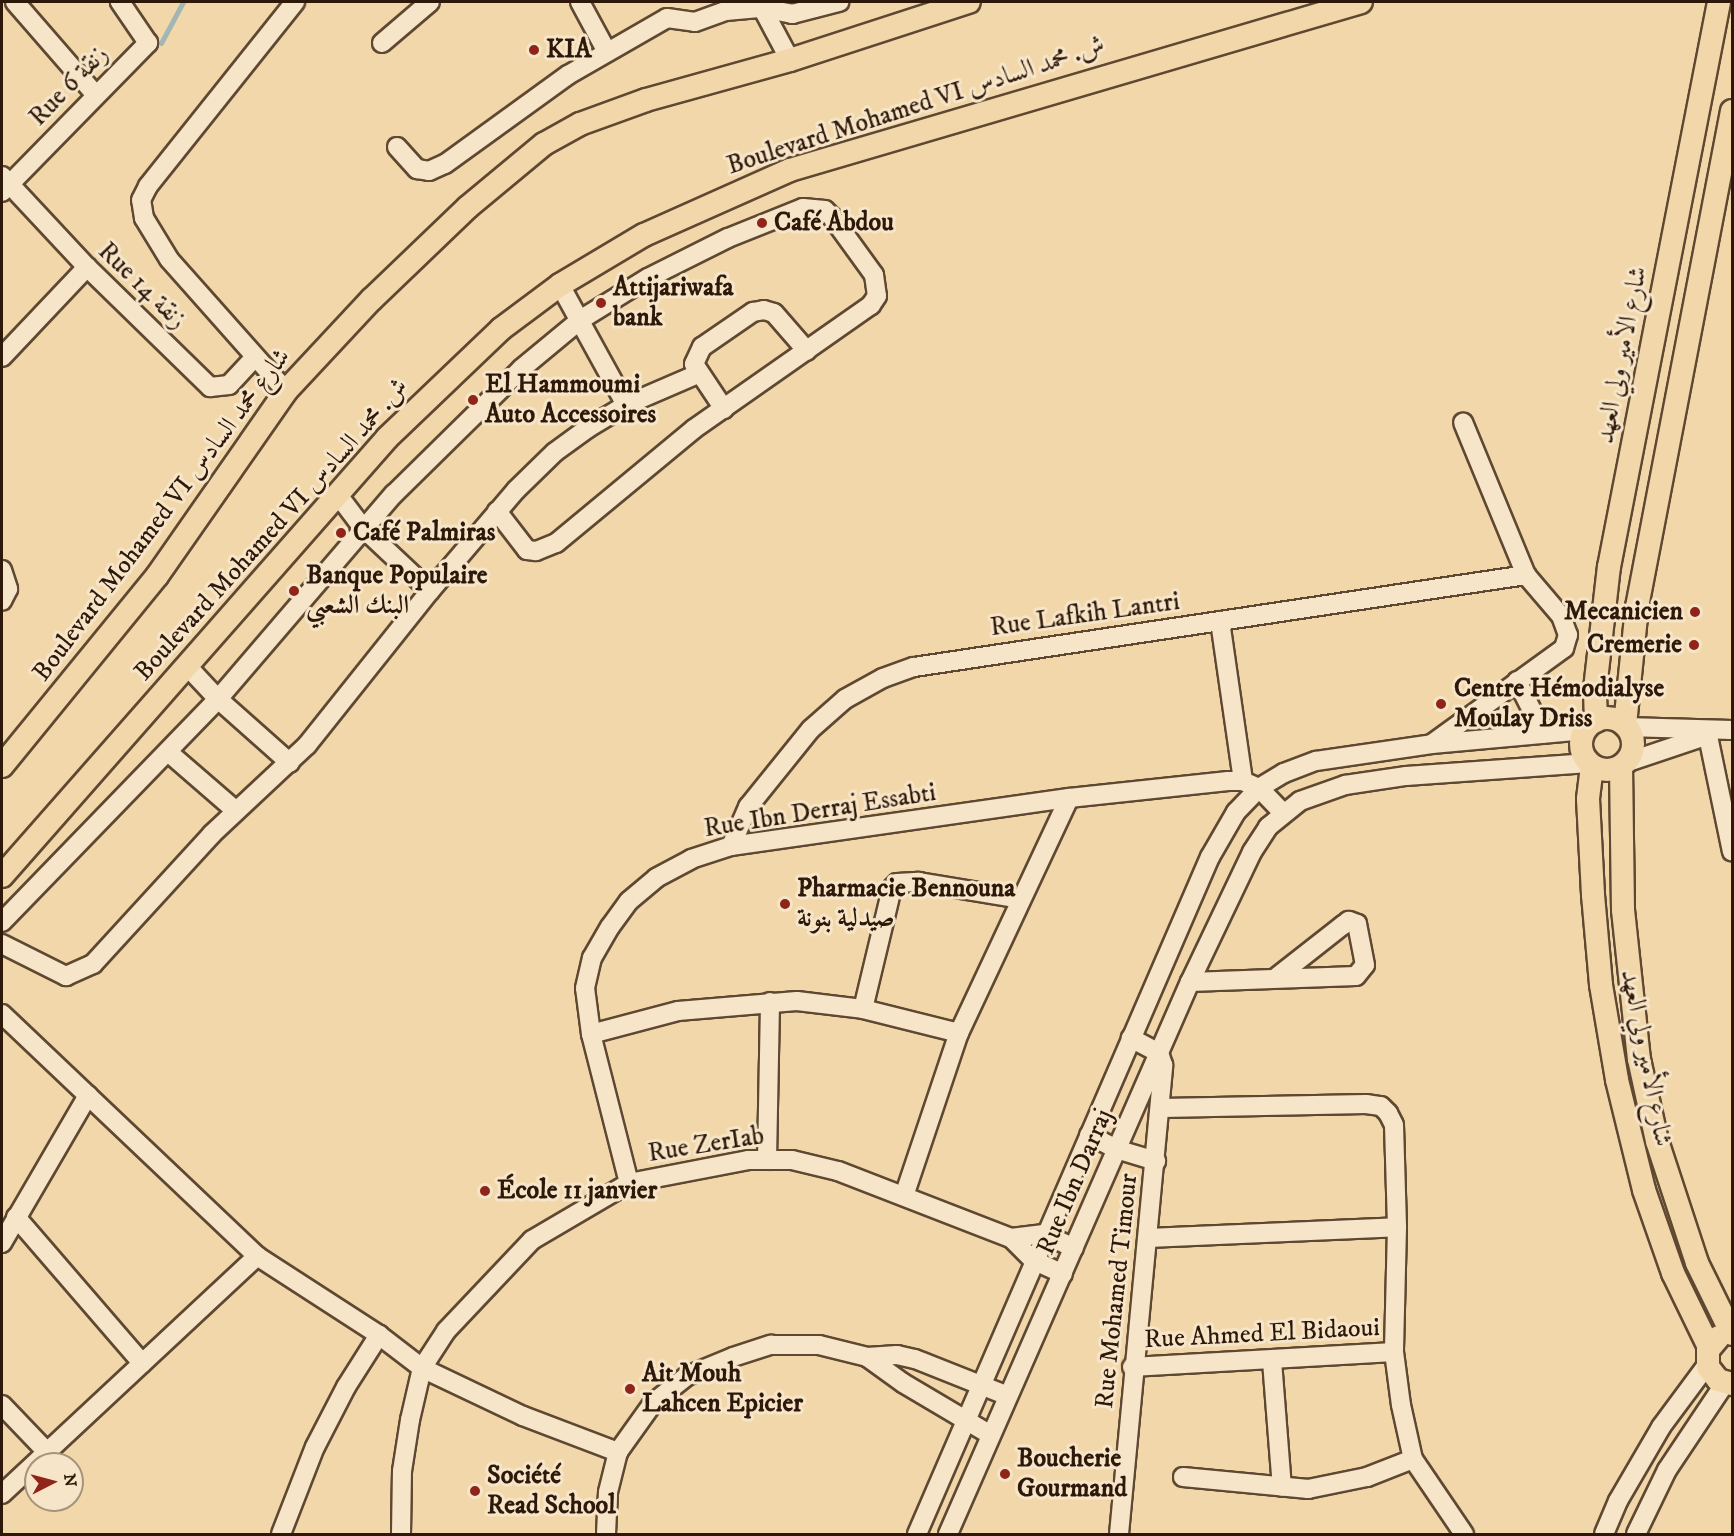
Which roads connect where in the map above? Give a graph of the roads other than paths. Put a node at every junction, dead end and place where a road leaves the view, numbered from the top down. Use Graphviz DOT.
graph roads {
  1 [pos="15,2"];
  2 [pos="120,2"];
  3 [pos="295,2"];
  4 [pos="430,2"];
  5 [pos="580,2"];
  6 [pos="659,2"];
  7 [pos="839,2"];
  8 [pos="969,2"];
  9 [pos="1361,2"];
  10 [pos="1719,2"];
  11 [pos="760,5"];
  12 [pos="667,18"];
  13 [pos="382,43"];
  14 [pos="606,50"];
  15 [pos="790,60"];
  16 [pos="95,94"];
  17 [pos="1732,111"];
  18 [pos="397,147"];
  19 [pos="4,185"];
  20 [pos="87,267"];
  21 [pos="560,285"];
  22 [pos="580,320"];
  23 [pos="807,351"];
  24 [pos="2,357"];
  25 [pos="255,357"];
  26 [pos="698,374"];
  27 [pos="286,391"];
  28 [pos="626,405"];
  29 [pos="724,409"];
  30 [pos="1463,422"];
  31 [pos="338,495"];
  32 [pos="496,512"];
  33 [pos="363,528"];
  34 [pos="2,570"];
  35 [pos="1526,574"];
  36 [pos="430,591"];
  37 [pos="2,601"];
  38 [pos="1220,621"];
  39 [pos="187,666"];
  40 [pos="1517,681"];
  41 [pos="218,699"];
  42 [pos="1591,725"];
  43 [pos="1625,726"];
  44 [pos="1720,732"];
  45 [pos="1544,734"];
  46 [pos="1432,744"];
  47 [pos="168,752"];
  48 [pos="290,762"];
  49 [pos="1590,764"];
  50 [pos="1623,764"];
  51 [pos="2,766"];
  52 [pos="1251,785"];
  53 [pos="1069,798"];
  54 [pos="236,811"];
  55 [pos="1282,812"];
  56 [pos="731,846"];
  57 [pos="1732,852"];
  58 [pos="2,876"];
  59 [pos="1021,899"];
  60 [pos="2,922"];
  61 [pos="2,944"];
  62 [pos="1277,977"];
  63 [pos="1190,982"];
  64 [pos="770,1002"];
  65 [pos="863,1009"];
  66 [pos="2,1014"];
  67 [pos="959,1033"];
  68 [pos="591,1034"];
  69 [pos="1131,1038"];
  70 [pos="1159,1053"];
  71 [pos="88,1095"];
  72 [pos="1162,1108"];
  73 [pos="1089,1135"];
  74 [pos="1116,1149"];
  75 [pos="767,1160"];
  76 [pos="1156,1161"];
  77 [pos="629,1183"];
  78 [pos="904,1196"];
  79 [pos="16,1217"];
  80 [pos="1397,1227"];
  81 [pos="1044,1234"];
  82 [pos="1011,1238"];
  83 [pos="1148,1238"];
  84 [pos="2,1243"];
  85 [pos="1074,1248"];
  86 [pos="258,1256"];
  87 [pos="1033,1260"];
  88 [pos="1063,1274"];
  89 [pos="1732,1334"];
  90 [pos="380,1335"];
  91 [pos="1394,1352"];
  92 [pos="1708,1356"];
  93 [pos="867,1357"];
  94 [pos="1272,1361"];
  95 [pos="142,1363"];
  96 [pos="1132,1367"];
  97 [pos="422,1368"];
  98 [pos="980,1384"];
  99 [pos="1729,1384"];
  100 [pos="1008,1396"];
  101 [pos="2,1405"];
  102 [pos="964,1420"];
  103 [pos="992,1435"];
  104 [pos="47,1452"];
  105 [pos="618,1452"];
  106 [pos="1413,1459"];
  107 [pos="24,1473"];
  108 [pos="1183,1477"];
  109 [pos="1282,1487"];
  110 [pos="2,1494"];
  111 [pos="281,1534"];
  112 [pos="400,1534"];
  113 [pos="606,1534"];
  114 [pos="917,1534"];
  115 [pos="948,1534"];
  116 [pos="1119,1534"];
  117 [pos="1464,1534"];
  118 [pos="1604,1534"];
  119 [pos="1636,1534"];
  1 -- 16 [label="street"];
  2 -- 16 [label="street, Rue 6 زنقة"];
  3 -- 25 [label="street"];
  4 -- 13 [label="street"];
  5 -- 14 [label="street"];
  6 -- 12 [label="street"];
  7 -- 11 [label="street"];
  8 -- 15 [label="main road, Boulevard Mohamed VI شارع محمد السادس"];
  9 -- 21 [label="main road, Boulevard Mohamed VI ش. محمد السادس"];
  10 -- 42 [label="main road, شارع الأمير ولي العهد"];
  11 -- 12 [label="street"];
  11 -- 15 [label="street"];
  12 -- 14 [label="street"];
  14 -- 18 [label="street"];
  15 -- 27 [label="main road, Boulevard Mohamed VI شارع محمد السادس"];
  16 -- 19 [label="street, Rue 6 زنقة"];
  17 -- 43 [label="main road"];
  19 -- 20 [label="street, Rue 14 زنقة"];
  20 -- 24 [label="street"];
  20 -- 25 [label="street, Rue 14 زنقة"];
  21 -- 22 [label="street"];
  21 -- 31 [label="main road, Boulevard Mohamed VI ش. محمد السادس"];
  22 -- 23 [label="street"];
  22 -- 28 [label="street"];
  22 -- 33 [label="street"];
  23 -- 26 [label="street"];
  23 -- 29 [label="street"];
  25 -- 27 [label="street"];
  26 -- 28 [label="street"];
  26 -- 29 [label="street"];
  27 -- 51 [label="main road, Boulevard Mohamed VI شارع محمد السادس"];
  28 -- 32 [label="street"];
  29 -- 32 [label="street"];
  30 -- 35 [label="street"];
  31 -- 33 [label="street"];
  31 -- 39 [label="main road, Boulevard Mohamed VI ش. محمد السادس"];
  32 -- 36 [label="street"];
  33 -- 36 [label="street"];
  33 -- 41 [label="street"];
  34 -- 37 [label="street"];
  35 -- 38 [label="street, Rue Lafkih Lantri"];
  35 -- 40 [label="street"];
  36 -- 48 [label="street"];
  38 -- 52 [label="street"];
  38 -- 56 [label="street, Rue Lafkih Lantri"];
  39 -- 41 [label="street"];
  39 -- 58 [label="main road, Boulevard Mohamed VI ش. محمد السادس"];
  40 -- 45 [label="street"];
  40 -- 46 [label="street"];
  41 -- 47 [label="street"];
  41 -- 48 [label="street"];
  42 -- 43 [label="main road"];
  42 -- 45 [label="street"];
  42 -- 49 [label="main road"];
  43 -- 44 [label="street"];
  43 -- 50 [label="main road"];
  44 -- 50 [label="street"];
  44 -- 57 [label="street"];
  45 -- 46 [label="street"];
  46 -- 52 [label="street"];
  47 -- 54 [label="street"];
  47 -- 60 [label="street"];
  48 -- 54 [label="street"];
  49 -- 50 [label="main road"];
  49 -- 55 [label="street"];
  49 -- 92 [label="main road, شارع الأمير ولي العهد"];
  50 -- 89 [label="main road, شارع الأمير ولي العهد"];
  52 -- 53 [label="street, Rue Ibn Derraj Essabti"];
  52 -- 55 [label="street"];
  52 -- 69 [label="street, Rue Ibn Darraj"];
  53 -- 56 [label="street, Rue Ibn Derraj Essabti"];
  53 -- 59 [label="street"];
  54 -- 61 [label="street"];
  55 -- 63 [label="street, Rue Ibn Darraj"];
  56 -- 68 [label="street, Rue Ibn Derraj Essabti"];
  59 -- 65 [label="street"];
  59 -- 67 [label="street"];
  62 -- 62 [label="street"];
  62 -- 63 [label="street"];
  63 -- 70 [label="street, Rue Ibn Darraj"];
  64 -- 65 [label="street"];
  64 -- 68 [label="street"];
  64 -- 75 [label="street"];
  65 -- 67 [label="street"];
  66 -- 71 [label="street"];
  67 -- 78 [label="street"];
  68 -- 77 [label="street, Rue Ibn Derraj Essabti"];
  69 -- 70 [label="street"];
  69 -- 73 [label="street, Rue Ibn Darraj"];
  70 -- 72 [label="street, Rue Mohamed Timour"];
  70 -- 74 [label="street, Rue Ibn Darraj"];
  71 -- 79 [label="street"];
  71 -- 86 [label="street"];
  72 -- 76 [label="street, Rue Mohamed Timour"];
  72 -- 80 [label="street, Rue Ahmed El Bidaoui"];
  73 -- 74 [label="street"];
  73 -- 81 [label="street, Rue Ibn Darraj"];
  74 -- 76 [label="street"];
  74 -- 85 [label="street, Rue Ibn Darraj"];
  75 -- 77 [label="street, Rue ZerIab"];
  75 -- 78 [label="street, Rue ZerIab"];
  76 -- 83 [label="street, Rue Mohamed Timour"];
  77 -- 97 [label="street, Rue ZerIab"];
  78 -- 82 [label="street, Rue ZerIab"];
  79 -- 84 [label="street"];
  79 -- 95 [label="street"];
  80 -- 83 [label="street"];
  80 -- 91 [label="street, Rue Ahmed El Bidaoui"];
  81 -- 82 [label="street, Rue ZerIab"];
  81 -- 85 [label="street"];
  81 -- 87 [label="street, Rue Ibn Darraj"];
  82 -- 87 [label="street, Rue ZerIab"];
  83 -- 96 [label="street, Rue Mohamed Timour"];
  85 -- 88 [label="street, Rue Ibn Darraj"];
  86 -- 90 [label="street"];
  86 -- 95 [label="street"];
  87 -- 88 [label="street, Rue ZerIab"];
  87 -- 98 [label="street, Rue Ibn Darraj"];
  88 -- 100 [label="street, Rue Ibn Darraj"];
  89 -- 92 [label="main road"];
  90 -- 97 [label="street"];
  90 -- 111 [label="street"];
  91 -- 94 [label="street, Rue Ahmed El Bidaoui"];
  91 -- 106 [label="street, Rue Ahmed El Bidaoui"];
  92 -- 99 [label="main road, شارع الأمير ولي العهد"];
  92 -- 118 [label="street"];
  93 -- 98 [label="street"];
  93 -- 102 [label="street"];
  93 -- 105 [label="street"];
  94 -- 96 [label="street, Rue Ahmed El Bidaoui"];
  94 -- 109 [label="street"];
  95 -- 104 [label="street"];
  96 -- 116 [label="street, Rue Mohamed Timour"];
  97 -- 105 [label="street"];
  97 -- 112 [label="street, Rue ZerIab"];
  98 -- 100 [label="street"];
  98 -- 102 [label="street, Rue Ibn Darraj"];
  99 -- 119 [label="street"];
  100 -- 103 [label="street, Rue Ibn Darraj"];
  101 -- 104 [label="street"];
  102 -- 103 [label="street"];
  102 -- 114 [label="street, Rue Ibn Darraj"];
  103 -- 115 [label="street, Rue Ibn Darraj"];
  105 -- 113 [label="street"];
  106 -- 109 [label="street"];
  106 -- 117 [label="street, Rue Ahmed El Bidaoui"];
  107 -- 110 [label="street"];
  108 -- 109 [label="street"];
}
